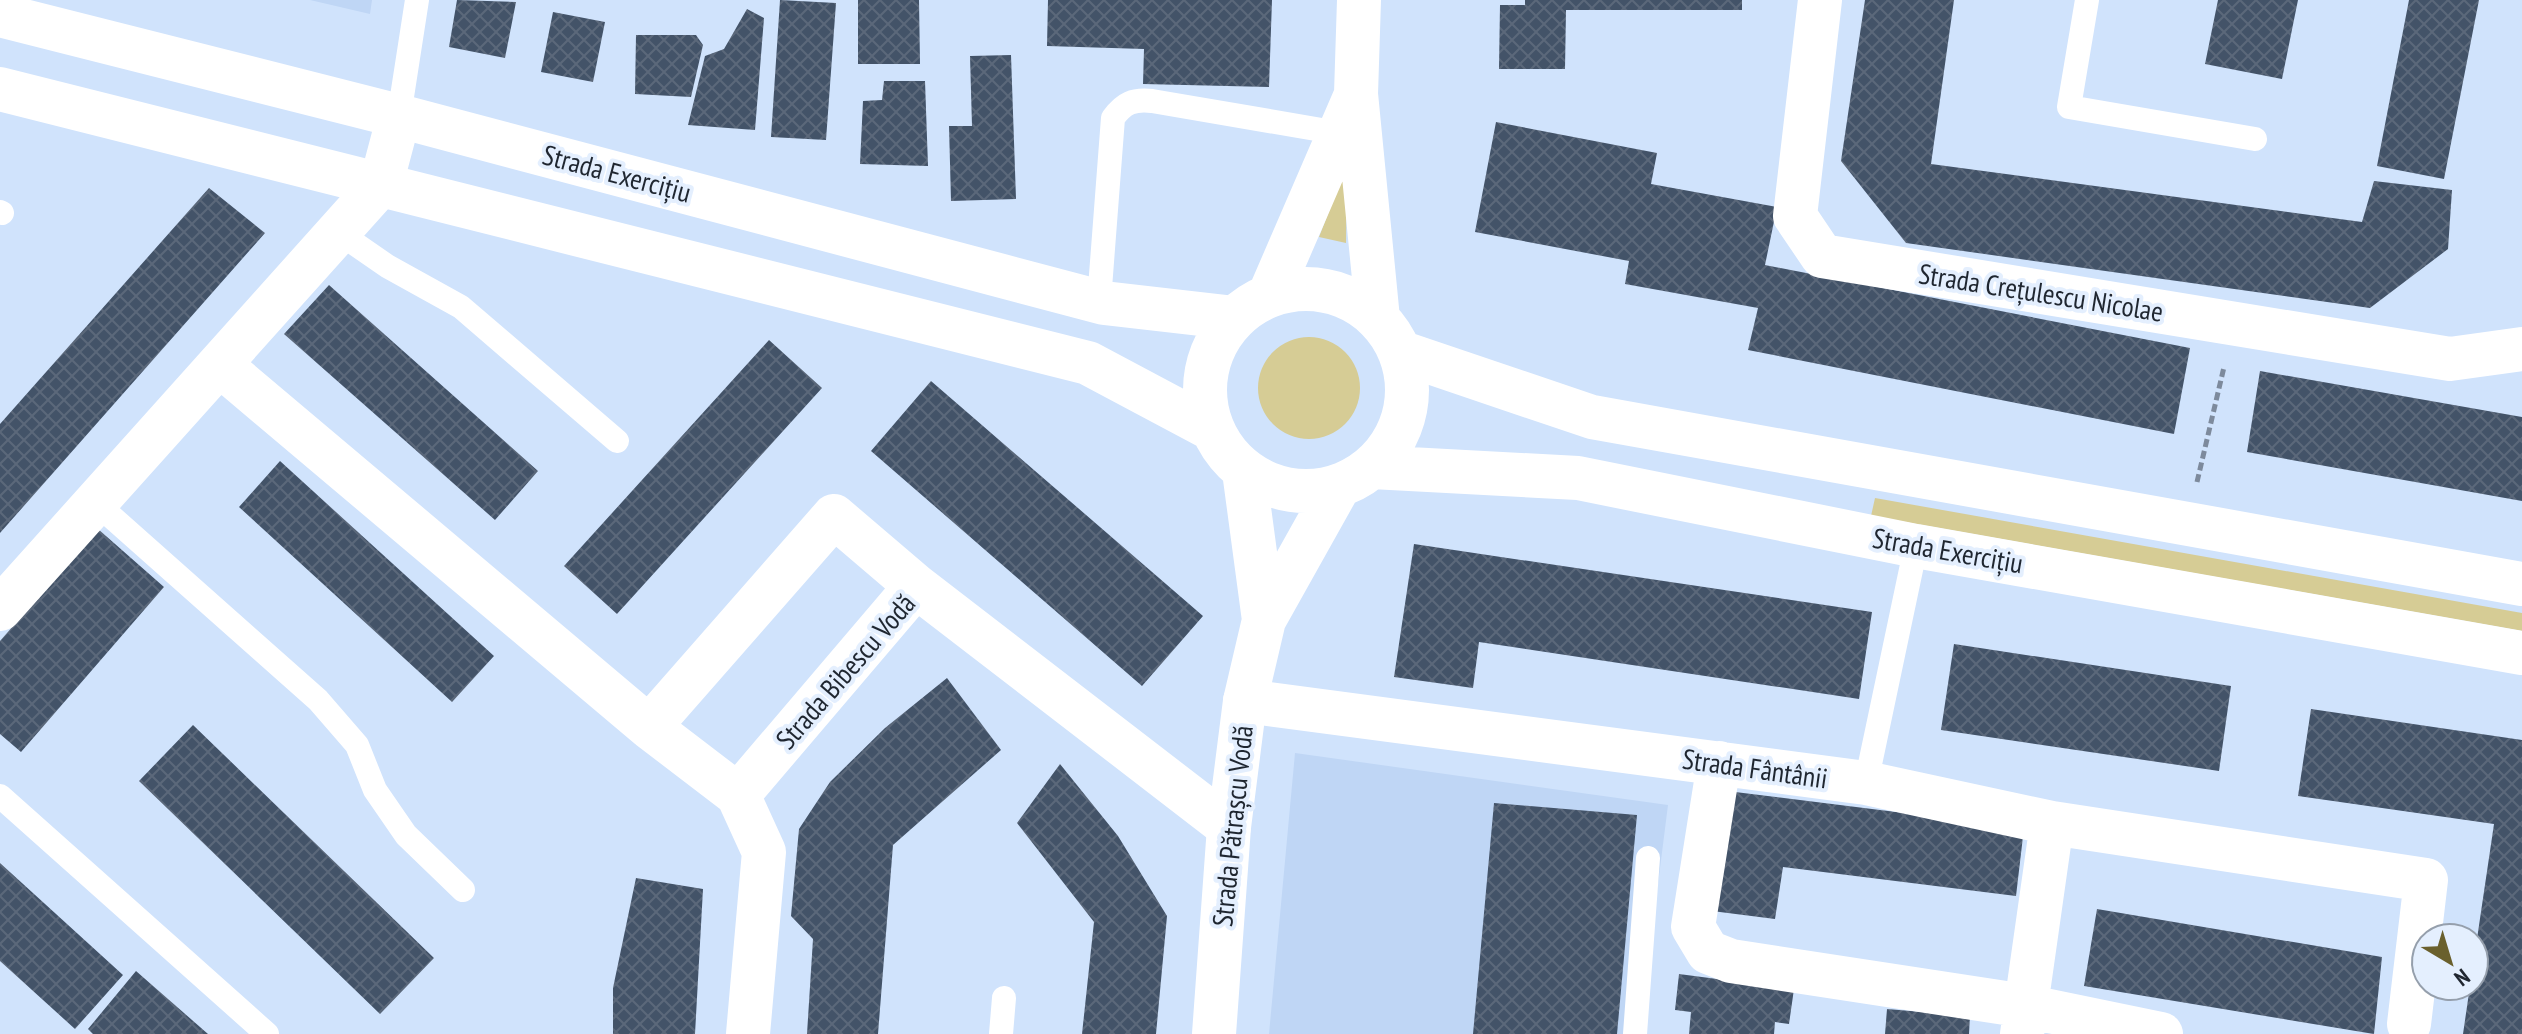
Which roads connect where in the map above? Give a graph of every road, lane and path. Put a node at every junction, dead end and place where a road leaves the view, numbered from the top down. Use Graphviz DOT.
graph roads {
  1 [pos="417,0"];
  2 [pos="1359,0"];
  3 [pos="1820,0"];
  4 [pos="2087,0"];
  5 [pos="0,15"];
  6 [pos="0,89"];
  7 [pos="1347,114"];
  8 [pos="399,116"];
  9 [pos="2255,139"];
  10 [pos="381,184"];
  11 [pos="338,232"];
  12 [pos="1099,301"];
  13 [pos="1252,307"];
  14 [pos="2235,323"];
  15 [pos="1389,335"];
  16 [pos="2522,349"];
  17 [pos="220,365"];
  18 [pos="1212,429"];
  19 [pos="617,441"];
  20 [pos="1244,471"];
  21 [pos="1356,476"];
  22 [pos="96,503"];
  23 [pos="2186,524"];
  24 [pos="1916,546"];
  25 [pos="2522,584"];
  26 [pos="916,586"];
  27 [pos="0,609"];
  28 [pos="1264,620"];
  29 [pos="2522,653"];
  30 [pos="1245,701"];
  31 [pos="649,727"];
  32 [pos="1719,763"];
  33 [pos="1866,783"];
  34 [pos="738,795"];
  35 [pos="0,796"];
  36 [pos="2052,823"];
  37 [pos="1229,827"];
  38 [pos="1648,858"];
  39 [pos="463,890"];
  40 [pos="1004,998"];
  41 [pos="2023,1020"];
  42 [pos="2409,1024"];
  43 [pos="267,1034"];
  44 [pos="748,1034"];
  45 [pos="1001,1034"];
  46 [pos="1214,1034"];
  47 [pos="1635,1034"];
  48 [pos="2161,1034"];
  1 -- 8 [label="lane"];
  2 -- 7 [label="street"];
  3 -- 14 [label="street, Strada Crețulescu Nicolae"];
  4 -- 9 [label="lane"];
  5 -- 8 [label="street, Strada Exercițiu"];
  6 -- 10 [label="street"];
  7 -- 12 [label="lane"];
  7 -- 13 [label="street"];
  7 -- 15 [label="street"];
  8 -- 10 [label="street"];
  8 -- 12 [label="street, Strada Exercițiu"];
  10 -- 11 [label="street"];
  10 -- 18 [label="street"];
  11 -- 17 [label="street"];
  11 -- 19 [label="lane"];
  12 -- 13 [label="street, Strada Exercițiu"];
  13 -- 15 [label="street"];
  13 -- 18 [label="street"];
  14 -- 16 [label="street, Strada Crețulescu Nicolae"];
  14 -- 23 [label="path"];
  15 -- 21 [label="street"];
  15 -- 23 [label="street"];
  17 -- 22 [label="street"];
  17 -- 31 [label="street"];
  18 -- 20 [label="street"];
  20 -- 21 [label="street"];
  20 -- 28 [label="street"];
  21 -- 24 [label="street, Strada Exercițiu"];
  21 -- 28 [label="street"];
  22 -- 27 [label="street"];
  22 -- 39 [label="lane"];
  23 -- 25 [label="street"];
  24 -- 29 [label="street, Strada Exercițiu"];
  24 -- 33 [label="lane"];
  26 -- 31 [label="street"];
  26 -- 34 [label="street, Strada Bibescu Vodă"];
  26 -- 37 [label="street, Strada Bibescu Vodă"];
  28 -- 30 [label="street, Strada Pătrașcu Vodă"];
  30 -- 32 [label="street, Strada Fântânii"];
  30 -- 37 [label="street, Strada Pătrașcu Vodă"];
  31 -- 34 [label="street"];
  32 -- 33 [label="street, Strada Fântânii"];
  32 -- 41 [label="street"];
  33 -- 36 [label="street, Strada Fântânii"];
  34 -- 44 [label="street"];
  35 -- 43 [label="lane"];
  36 -- 41 [label="street"];
  36 -- 42 [label="street, Strada Fântânii"];
  37 -- 46 [label="street, Strada Pătrașcu Vodă"];
  38 -- 47 [label="lane"];
  40 -- 45 [label="lane"];
  41 -- 48 [label="street"];
}
